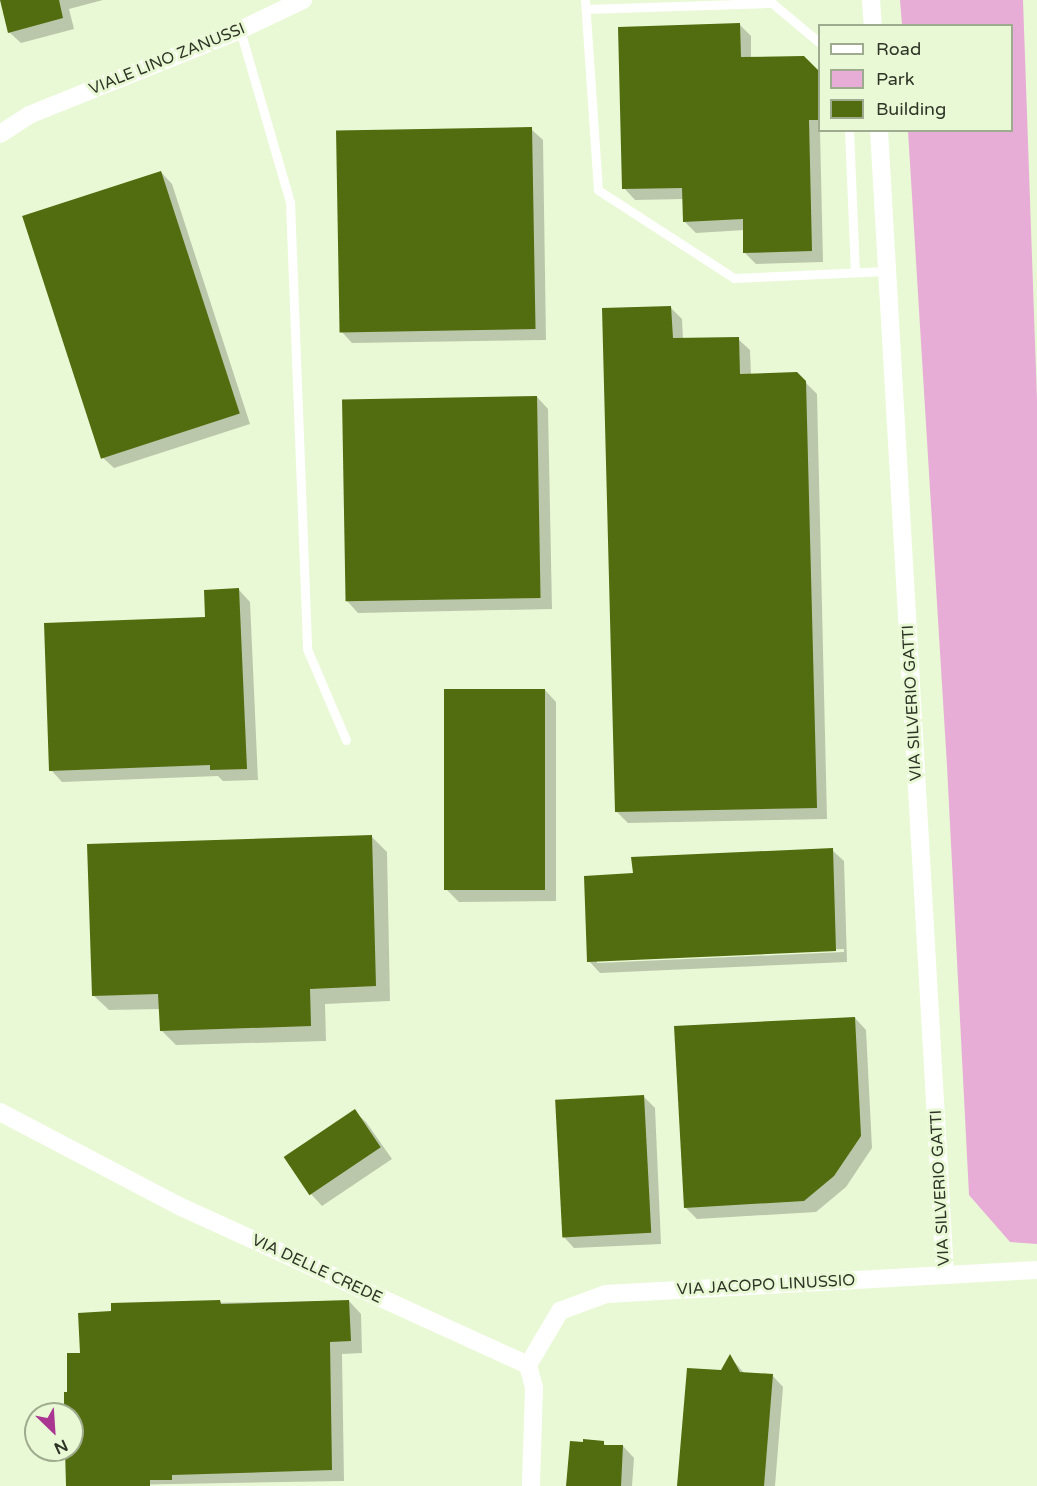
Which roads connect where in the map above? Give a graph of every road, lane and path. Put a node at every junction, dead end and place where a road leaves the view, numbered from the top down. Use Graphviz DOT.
graph roads {
  1 [pos="303,0"];
  2 [pos="871,0"];
  3 [pos="586,4"];
  4 [pos="873,24"];
  5 [pos="240,30"];
  6 [pos="818,42"];
  7 [pos="29,115"];
  8 [pos="0,121"];
  9 [pos="849,132"];
  10 [pos="879,132"];
  11 [pos="0,134"];
  12 [pos="887,271"];
  13 [pos="855,272"];
  14 [pos="345,741"];
  15 [pos="0,1112"];
  16 [pos="1037,1270"];
  17 [pos="945,1275"];
  18 [pos="528,1365"];
  19 [pos="531,1486"];
  1 -- 5 [label="street, VIALE LINO ZANUSSI"];
  2 -- 4 [label="street"];
  3 -- 6 [label="lane"];
  3 -- 13 [label="lane"];
  5 -- 7 [label="street, VIALE LINO ZANUSSI"];
  5 -- 14 [label="lane"];
  7 -- 8 [label="street, VIALE LINO ZANUSSI"];
  7 -- 11 [label="street, VIALE LINO ZANUSSI"];
  9 -- 13 [label="lane"];
  10 -- 12 [label="street, VIA SILVERIO GATTI"];
  12 -- 13 [label="lane"];
  12 -- 17 [label="street, VIA SILVERIO GATTI"];
  15 -- 18 [label="street, VIA DELLE CREDE"];
  16 -- 17 [label="street, VIA JACOPO LINUSSIO"];
  17 -- 18 [label="street, VIA JACOPO LINUSSIO"];
  18 -- 19 [label="street"];
}
